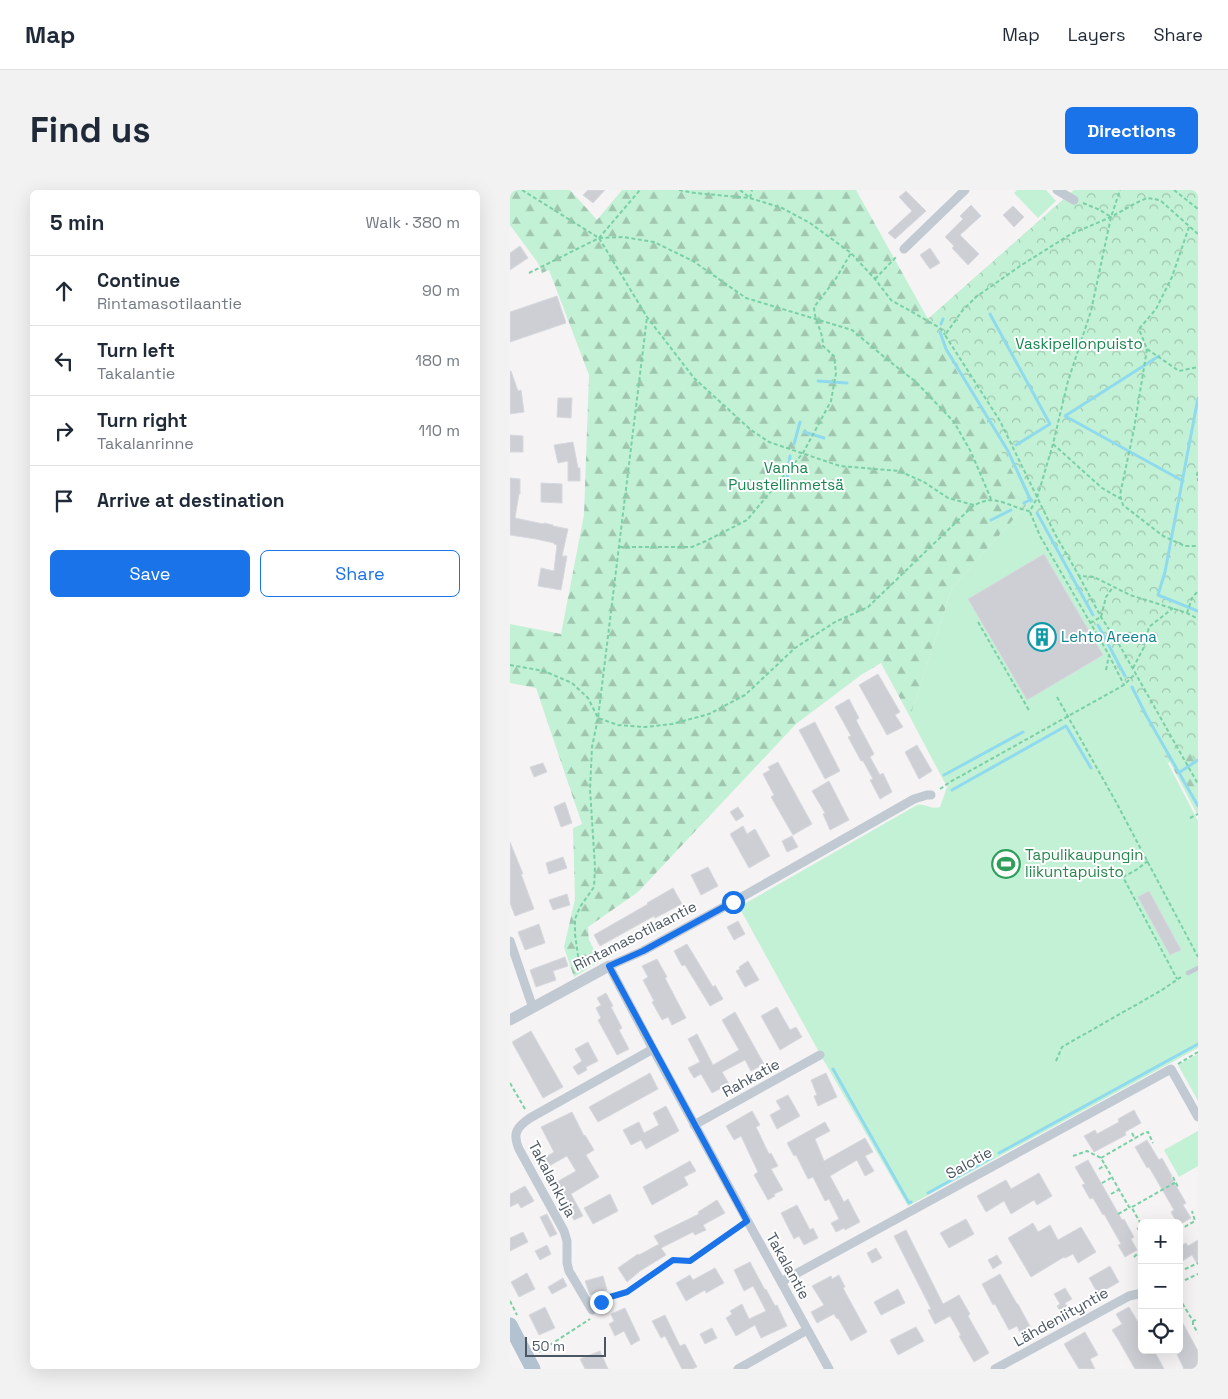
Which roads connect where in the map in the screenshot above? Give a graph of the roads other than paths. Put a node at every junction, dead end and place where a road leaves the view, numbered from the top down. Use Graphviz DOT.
graph roads {
  1 [pos="965,190"];
  2 [pos="1056,190"];
  3 [pos="1074,200"];
  4 [pos="904,248"];
  5 [pos="932,795"];
  6 [pos="510,941"];
  7 [pos="609,966"];
  8 [pos="1198,968"];
  9 [pos="1188,973"];
  10 [pos="533,1008"];
  11 [pos="510,1020"];
  12 [pos="653,1049"];
  13 [pos="820,1055"];
  14 [pos="1198,1117"];
  15 [pos="694,1125"];
  16 [pos="781,1282"];
  17 [pos="1138,1294"];
  18 [pos="592,1310"];
  19 [pos="510,1326"];
  20 [pos="807,1330"];
  21 [pos="530,1363"];
  22 [pos="738,1369"];
  23 [pos="829,1369"];
  24 [pos="995,1369"];
  1 -- 4 [label="street"];
  2 -- 3 [label="street"];
  5 -- 7 [label="street, Rintamasotilaantie"];
  6 -- 10 [label="street"];
  7 -- 10 [label="street, Rintamasotilaantie"];
  7 -- 12 [label="street, Takalantie"];
  8 -- 9 [label="lane"];
  10 -- 11 [label="street, Rintamasotilaantie"];
  12 -- 15 [label="street, Takalantie"];
  12 -- 18 [label="street, Takalankuja"];
  13 -- 15 [label="street, Rahkatie"];
  14 -- 16 [label="street, Salotie"];
  15 -- 16 [label="street, Takalantie"];
  16 -- 20 [label="street, Takalantie"];
  17 -- 24 [label="street, Lähdeniityntie"];
  19 -- 21 [label="main road"];
  20 -- 22 [label="street"];
  20 -- 23 [label="street, Takalantie"];
}
